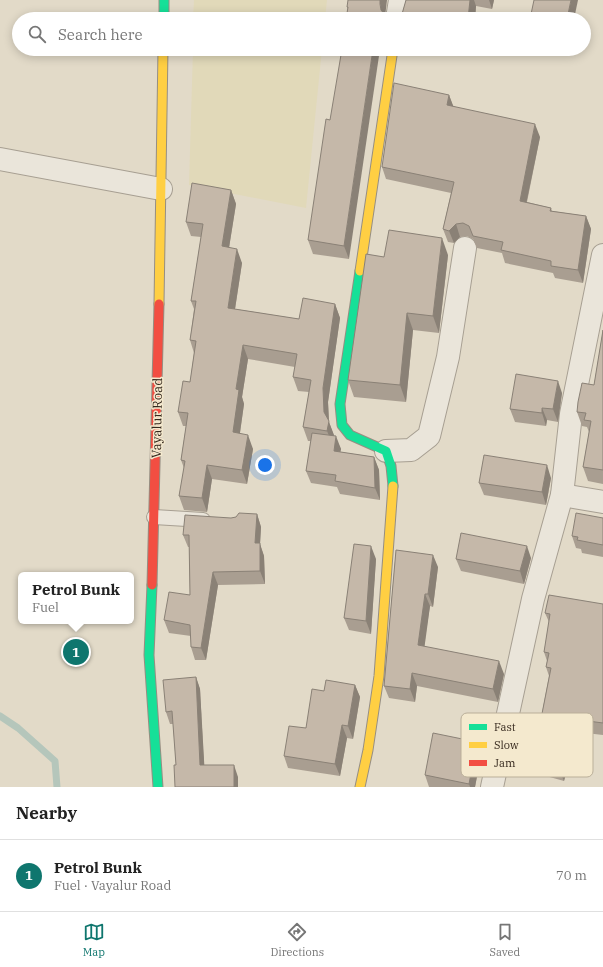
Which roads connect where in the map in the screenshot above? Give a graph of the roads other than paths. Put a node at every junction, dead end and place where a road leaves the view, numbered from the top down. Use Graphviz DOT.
graph roads {
  1 [pos="164,0"];
  2 [pos="400,0"];
  3 [pos="164,12"];
  4 [pos="398,12"];
  5 [pos="163,56"];
  6 [pos="392,56"];
  7 [pos="0,159"];
  8 [pos="161,189"];
  9 [pos="466,248"];
  10 [pos="603,255"];
  11 [pos="386,451"];
  12 [pos="562,495"];
  13 [pos="603,502"];
  14 [pos="154,517"];
  15 [pos="214,521"];
  16 [pos="508,713"];
  17 [pos="494,777"];
  18 [pos="158,787"];
  19 [pos="360,787"];
  20 [pos="492,787"];
  1 -- 3 [label="street"];
  2 -- 4 [label="street"];
  5 -- 8 [label="street, Vayalur Road"];
  6 -- 11 [label="street"];
  7 -- 8 [label="street"];
  8 -- 14 [label="street, Vayalur Road"];
  9 -- 11 [label="street"];
  10 -- 12 [label="street"];
  11 -- 19 [label="street"];
  12 -- 13 [label="street"];
  12 -- 16 [label="street"];
  14 -- 15 [label="lane"];
  14 -- 18 [label="street, Vayalur Road"];
  17 -- 20 [label="street"];
}
